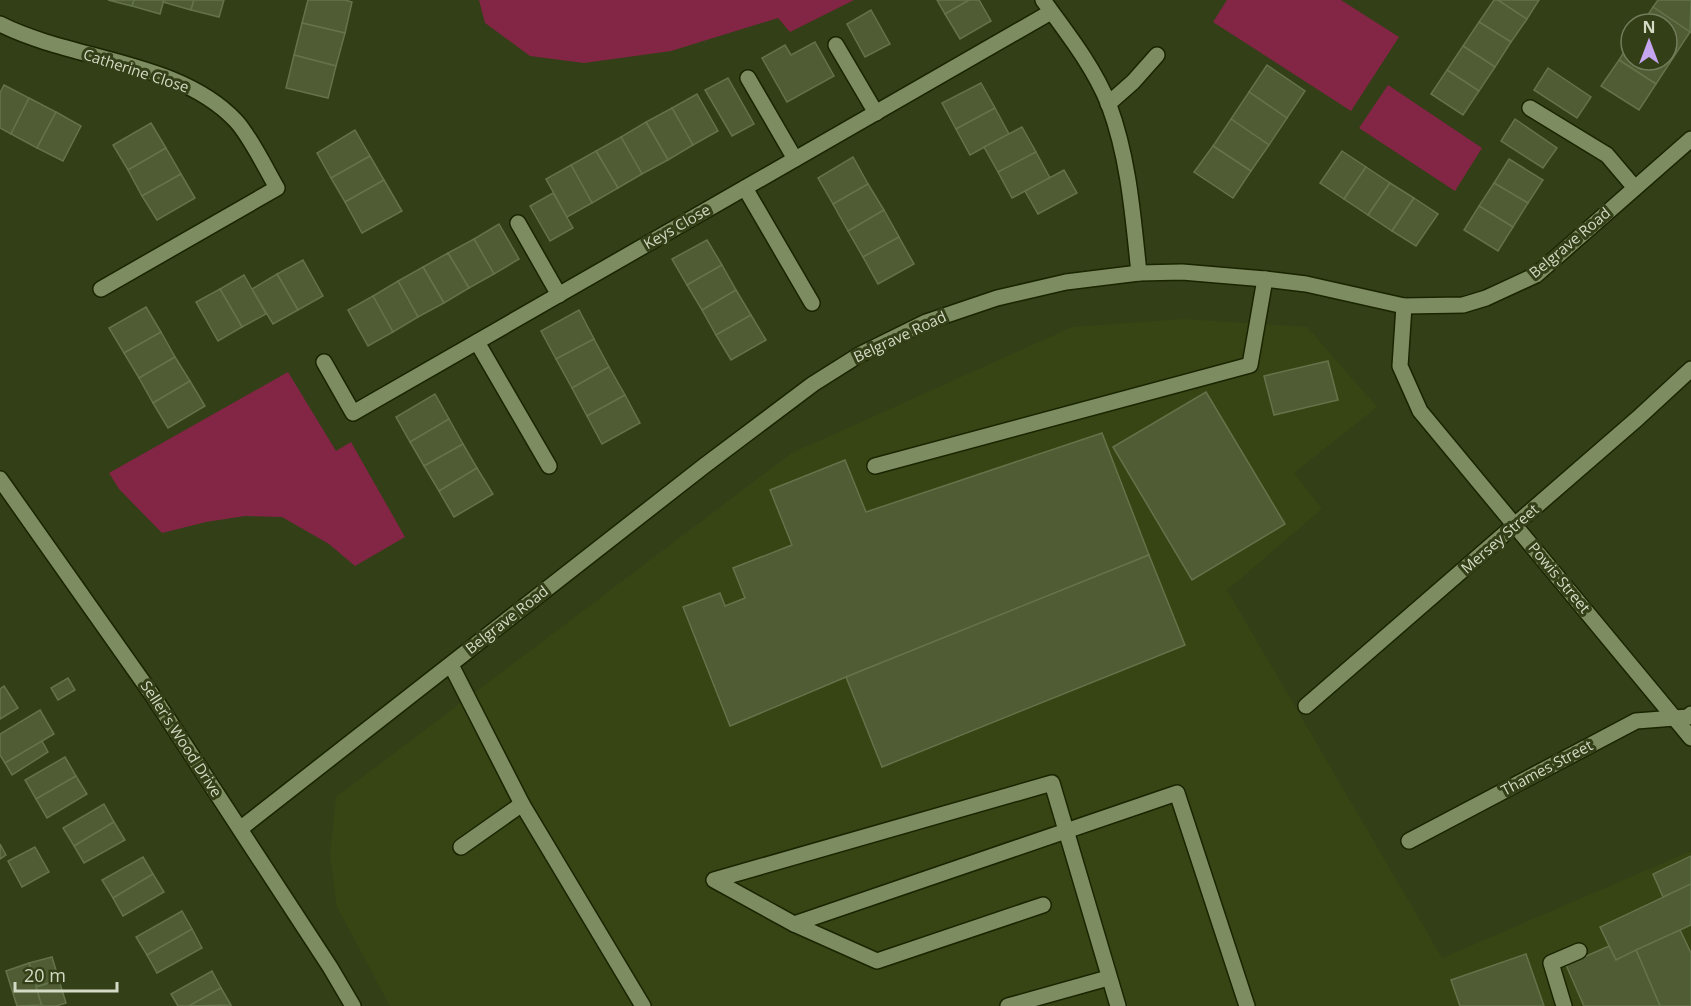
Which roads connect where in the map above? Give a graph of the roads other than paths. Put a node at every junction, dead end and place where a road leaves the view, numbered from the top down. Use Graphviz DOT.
graph roads {
  1 [pos="1047,6"];
  2 [pos="0,24"];
  3 [pos="836,45"];
  4 [pos="1157,55"];
  5 [pos="748,78"];
  6 [pos="1108,104"];
  7 [pos="1530,108"];
  8 [pos="876,113"];
  9 [pos="1691,140"];
  10 [pos="795,159"];
  11 [pos="745,188"];
  12 [pos="1635,188"];
  13 [pos="518,223"];
  14 [pos="1139,273"];
  15 [pos="1265,279"];
  16 [pos="101,289"];
  17 [pos="559,295"];
  18 [pos="812,303"];
  19 [pos="1404,306"];
  20 [pos="477,342"];
  21 [pos="324,362"];
  22 [pos="1691,369"];
  23 [pos="549,466"];
  24 [pos="875,466"];
  25 [pos="0,479"];
  26 [pos="1516,525"];
  27 [pos="451,664"];
  28 [pos="1306,706"];
  29 [pos="1683,716"];
  30 [pos="1691,738"];
  31 [pos="522,804"];
  32 [pos="240,830"];
  33 [pos="1066,830"];
  34 [pos="1409,841"];
  35 [pos="461,847"];
  36 [pos="1043,905"];
  37 [pos="794,924"];
  38 [pos="1579,951"];
  39 [pos="1108,978"];
  40 [pos="353,1006"];
  41 [pos="643,1006"];
  42 [pos="1008,1006"];
  43 [pos="1118,1006"];
  44 [pos="1247,1006"];
  45 [pos="1564,1006"];
  1 -- 6 [label="street, Keys Close"];
  1 -- 8 [label="street, Keys Close"];
  2 -- 16 [label="street, Catherine Close"];
  3 -- 8 [label="street"];
  4 -- 6 [label="street"];
  5 -- 10 [label="street"];
  6 -- 14 [label="street, Keys Close"];
  7 -- 12 [label="street"];
  8 -- 10 [label="street, Keys Close"];
  9 -- 12 [label="street, Belgrave Road"];
  10 -- 11 [label="street, Keys Close"];
  11 -- 17 [label="street, Keys Close"];
  11 -- 18 [label="street"];
  12 -- 19 [label="street, Belgrave Road"];
  13 -- 17 [label="street"];
  14 -- 15 [label="street, Belgrave Road"];
  14 -- 27 [label="street, Belgrave Road"];
  15 -- 19 [label="street, Belgrave Road"];
  15 -- 24 [label="street"];
  17 -- 20 [label="street, Keys Close"];
  19 -- 26 [label="street, Powis Street"];
  20 -- 21 [label="street, Keys Close"];
  20 -- 23 [label="street"];
  22 -- 26 [label="street, Mersey Street"];
  25 -- 32 [label="street, Seller's Wood Drive"];
  26 -- 28 [label="street, Mersey Street"];
  26 -- 29 [label="street, Powis Street"];
  27 -- 31 [label="street"];
  27 -- 32 [label="street, Belgrave Road"];
  29 -- 30 [label="street, Powis Street"];
  29 -- 34 [label="street, Thames Street"];
  31 -- 35 [label="street"];
  31 -- 41 [label="street"];
  32 -- 40 [label="street, Seller's Wood Drive"];
  33 -- 37 [label="street"];
  33 -- 37 [label="street"];
  33 -- 39 [label="street"];
  33 -- 44 [label="street"];
  36 -- 37 [label="street"];
  38 -- 45 [label="street"];
  39 -- 42 [label="street"];
  39 -- 43 [label="street"];
}
